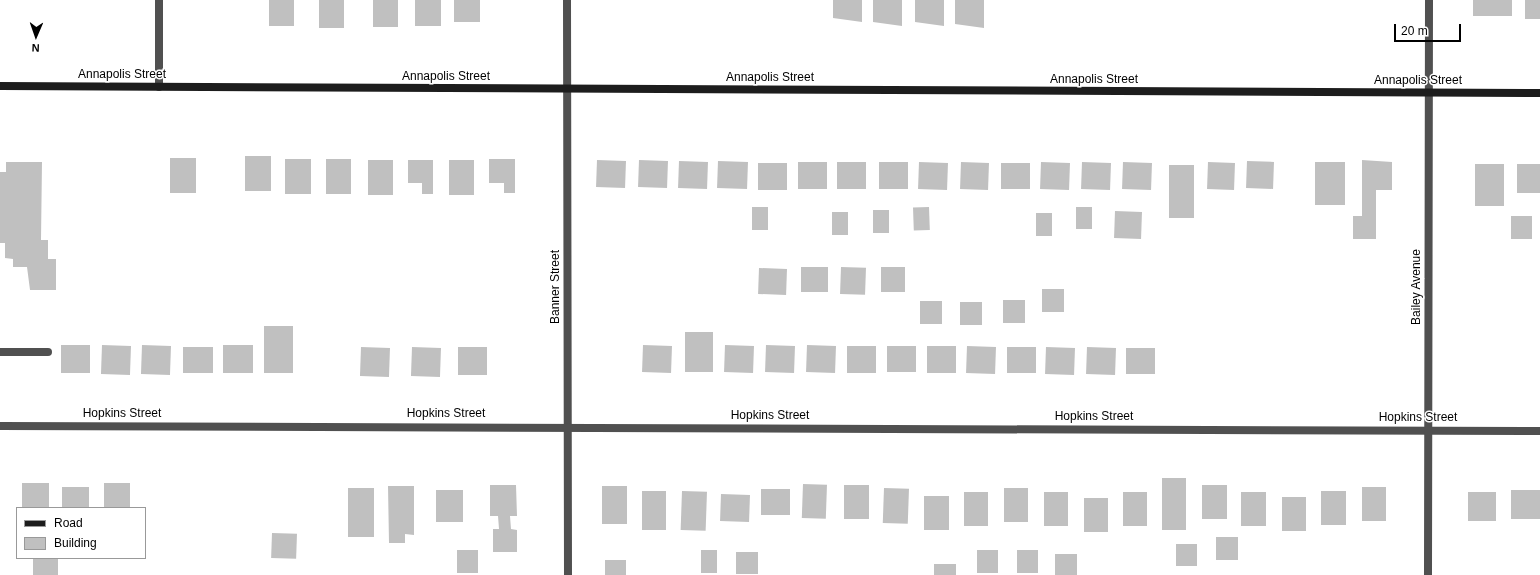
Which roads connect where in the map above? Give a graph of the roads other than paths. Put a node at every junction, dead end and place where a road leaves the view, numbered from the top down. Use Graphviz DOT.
graph roads {
  1 [pos="159,0"];
  2 [pos="567,0"];
  3 [pos="1429,0"];
  4 [pos="0,86"];
  5 [pos="159,87"];
  6 [pos="567,90"];
  7 [pos="1428,93"];
  8 [pos="1540,93"];
  9 [pos="0,352"];
  10 [pos="48,352"];
  11 [pos="0,426"];
  12 [pos="568,427"];
  13 [pos="1428,430"];
  14 [pos="1540,431"];
  15 [pos="568,575"];
  16 [pos="1428,575"];
  1 -- 5 [label="street"];
  2 -- 6 [label="street, Banner Street"];
  3 -- 7 [label="street, Bailey Avenue"];
  4 -- 5 [label="street, Annapolis Street"];
  5 -- 6 [label="street, Annapolis Street"];
  6 -- 7 [label="street, Annapolis Street"];
  6 -- 12 [label="street, Banner Street"];
  7 -- 8 [label="street, Annapolis Street"];
  7 -- 13 [label="street, Bailey Avenue"];
  9 -- 10 [label="street"];
  11 -- 12 [label="street, Hopkins Street"];
  12 -- 13 [label="street, Hopkins Street"];
  12 -- 15 [label="street, Banner Street"];
  13 -- 14 [label="street, Hopkins Street"];
  13 -- 16 [label="street, Bailey Avenue"];
}
